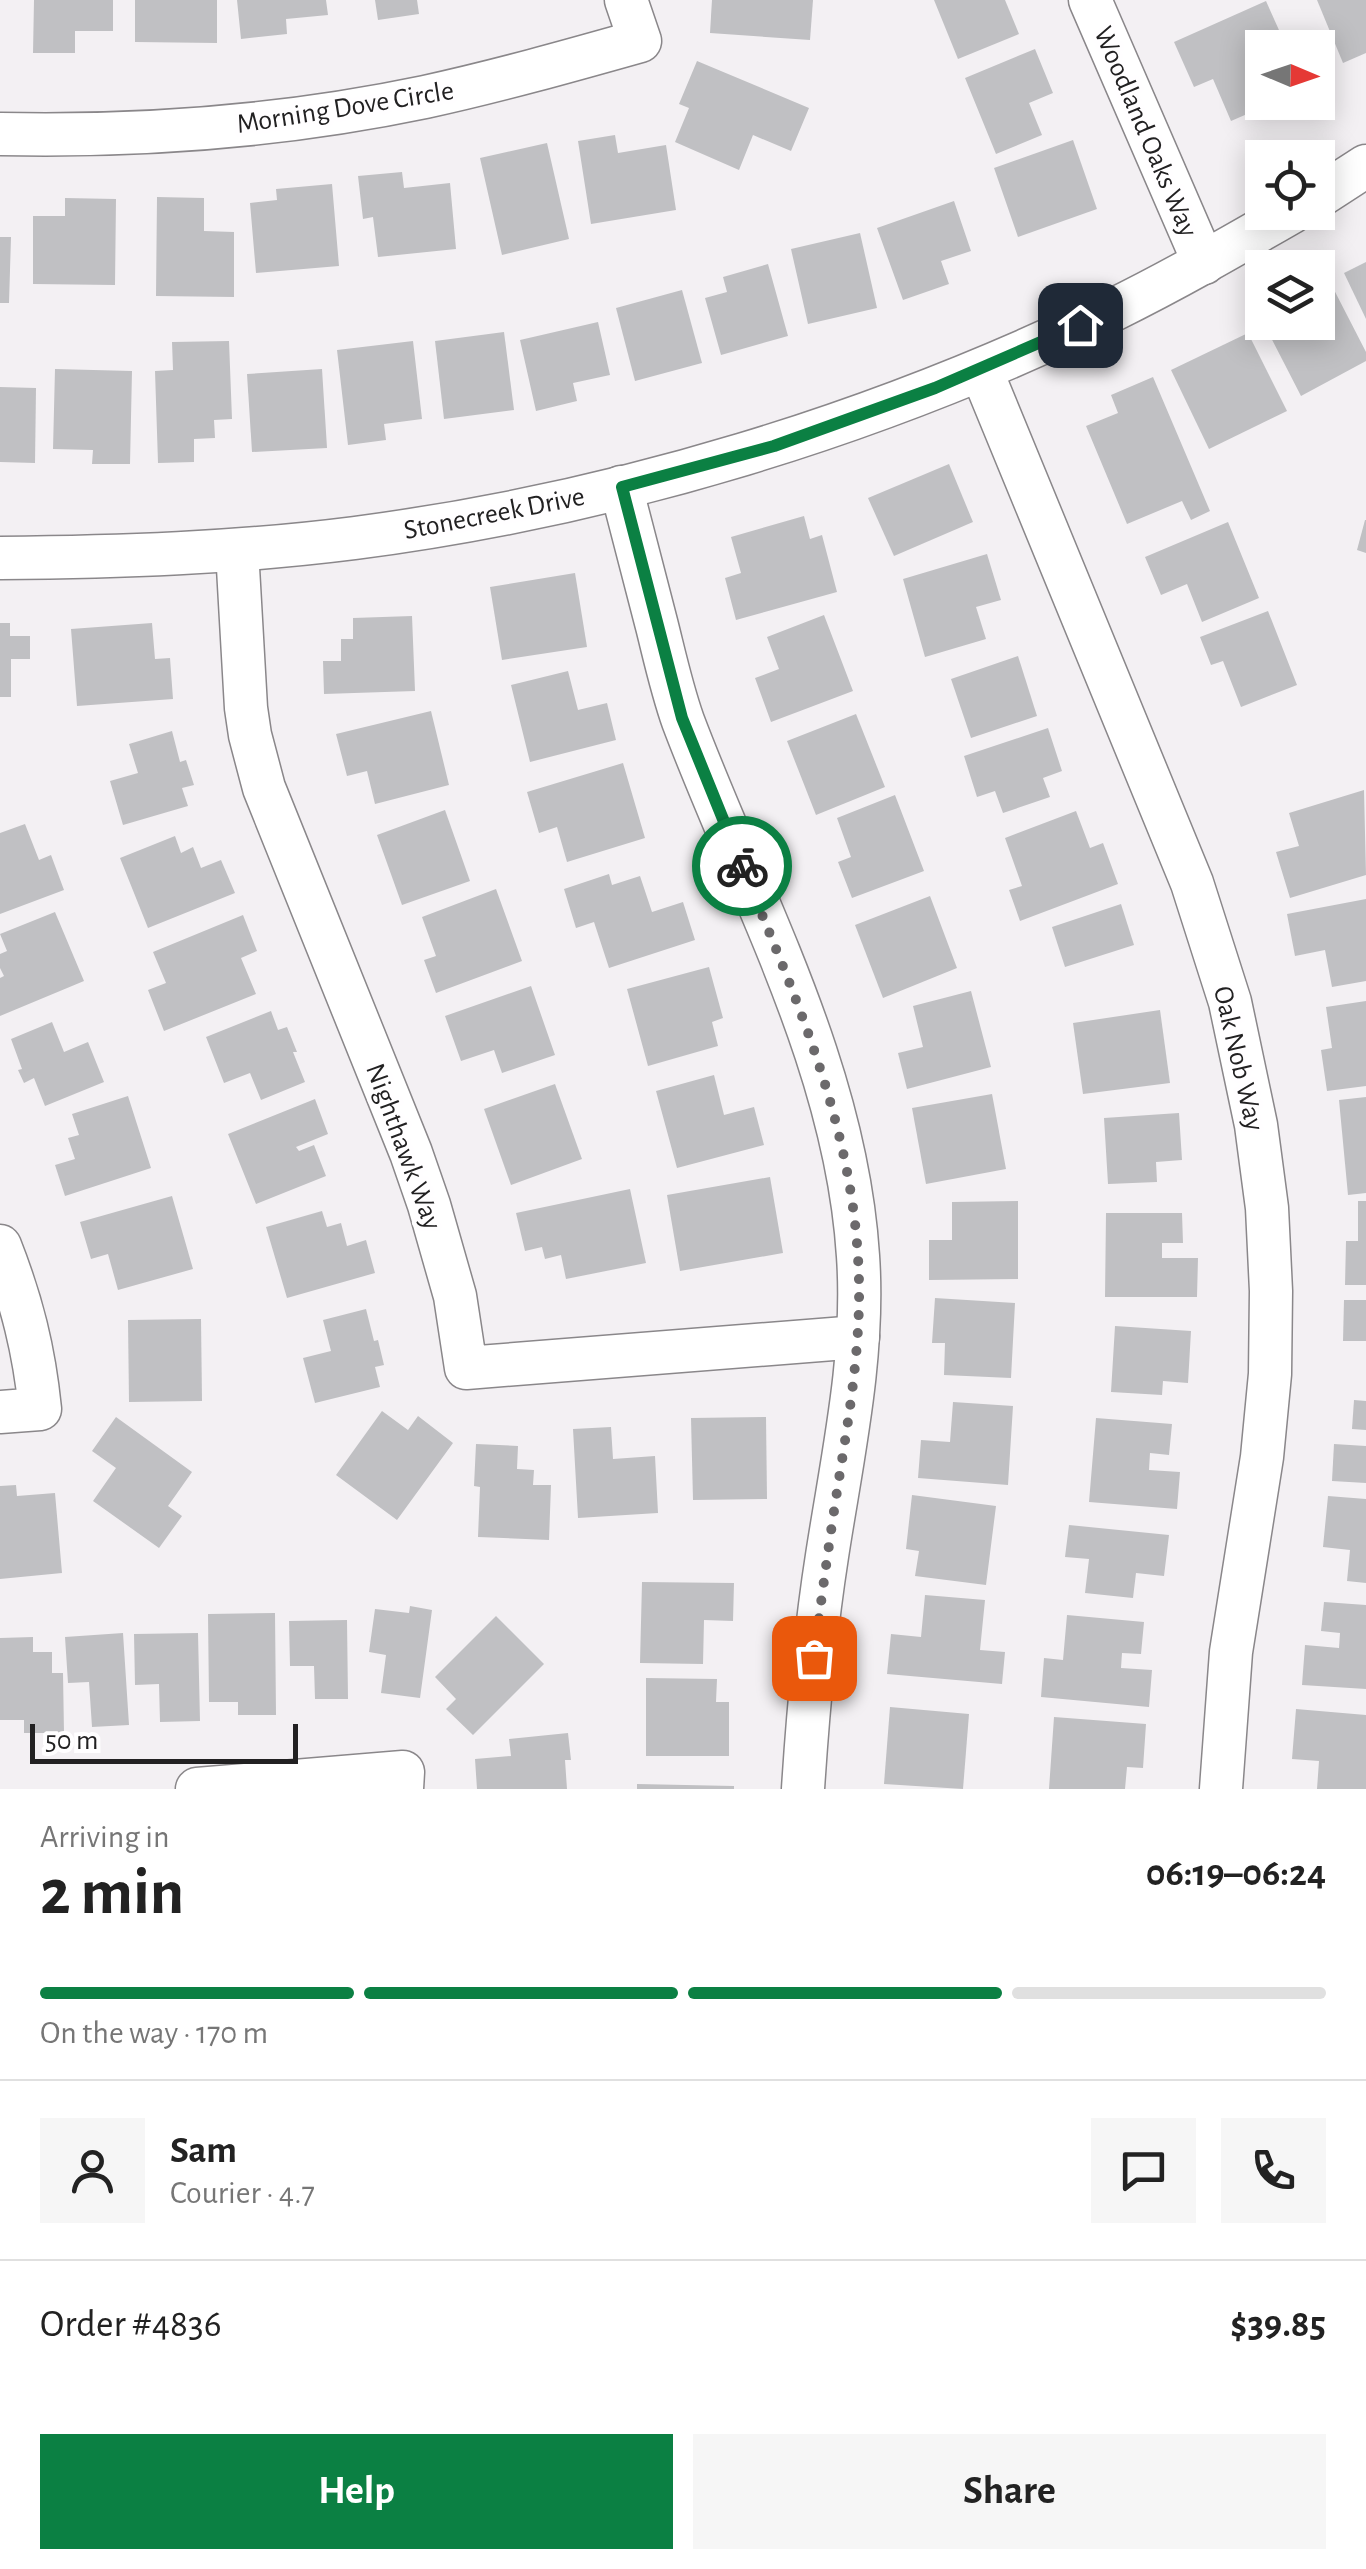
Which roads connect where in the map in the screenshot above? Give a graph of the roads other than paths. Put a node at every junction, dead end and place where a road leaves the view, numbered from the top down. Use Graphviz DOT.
graph roads {
  1 [pos="626,0"];
  2 [pos="1090,0"];
  3 [pos="0,134"];
  4 [pos="1366,166"];
  5 [pos="1335,186"];
  6 [pos="1261,230"];
  7 [pos="1204,263"];
  8 [pos="980,370"];
  9 [pos="622,487"];
  10 [pos="237,550"];
  11 [pos="0,558"];
  12 [pos="0,1246"];
  13 [pos="858,1337"];
  14 [pos="0,1412"];
  15 [pos="196,1789"];
  16 [pos="402,1789"];
  17 [pos="803,1789"];
  18 [pos="1221,1789"];
  1 -- 3 [label="street, Morning Dove Circle"];
  2 -- 7 [label="street, Woodland Oaks Way"];
  4 -- 5 [label="street"];
  6 -- 7 [label="street, Stonecreek Drive"];
  7 -- 8 [label="street, Stonecreek Drive"];
  8 -- 9 [label="street, Stonecreek Drive"];
  8 -- 18 [label="street, Oak Nob Way"];
  9 -- 10 [label="street, Stonecreek Drive"];
  9 -- 13 [label="street"];
  10 -- 11 [label="street, Stonecreek Drive"];
  10 -- 13 [label="street, Nighthawk Way"];
  12 -- 14 [label="street"];
  13 -- 17 [label="street"];
  15 -- 16 [label="street"];
}
